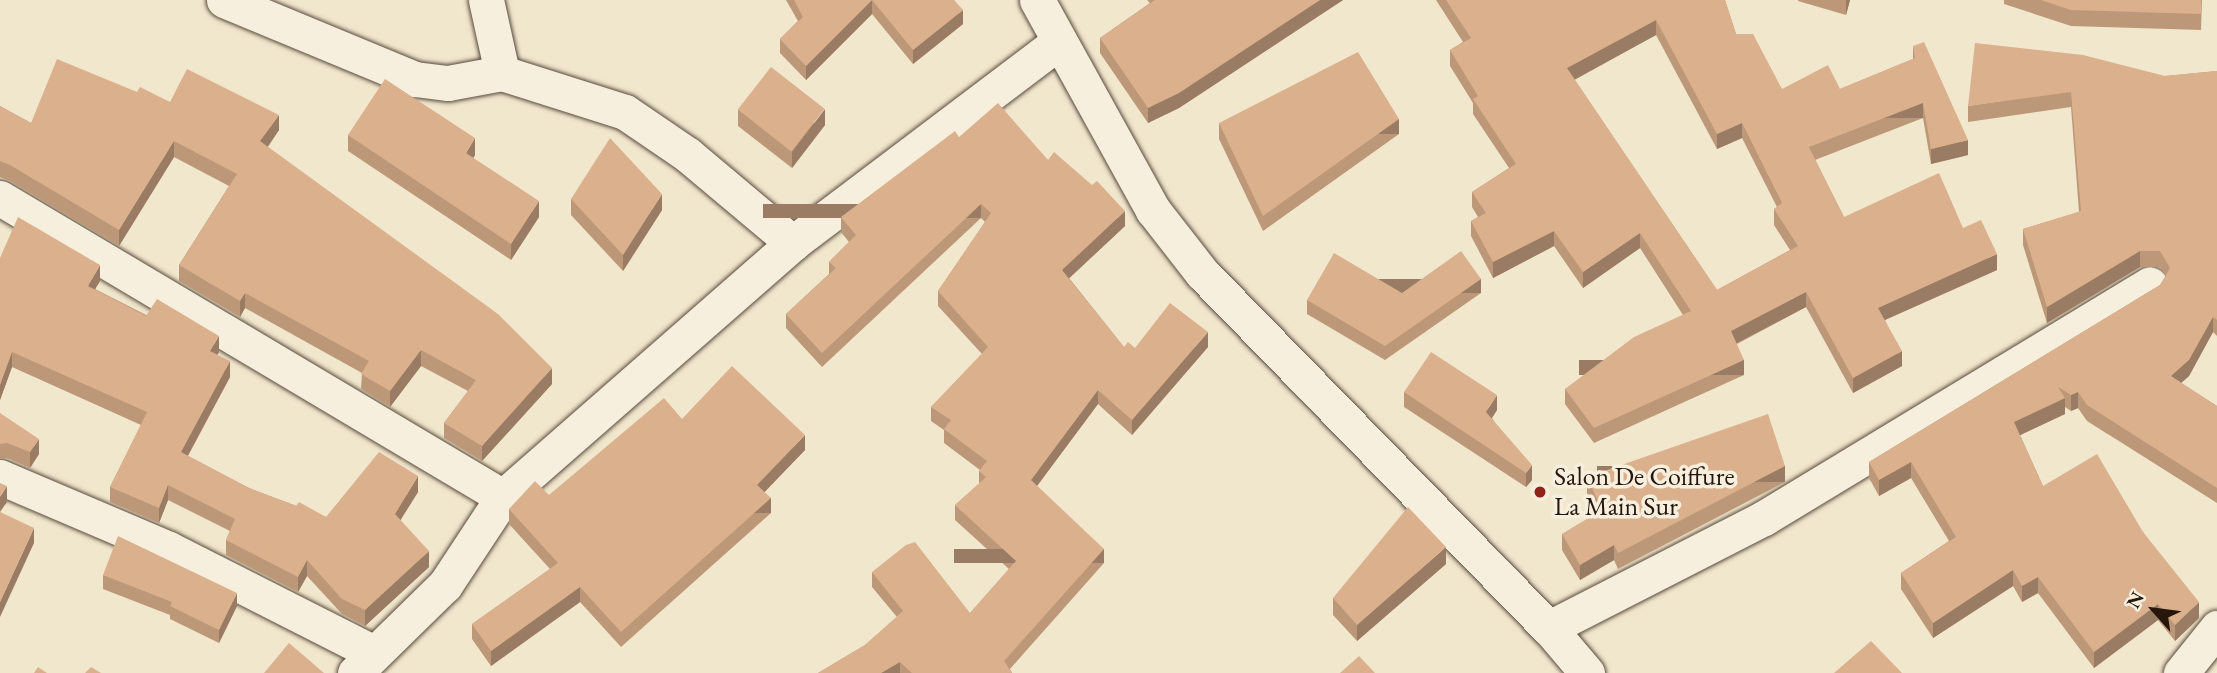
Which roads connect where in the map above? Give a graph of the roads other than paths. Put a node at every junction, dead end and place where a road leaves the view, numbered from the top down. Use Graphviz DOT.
graph roads {
  1 [pos="224,0"];
  2 [pos="486,0"];
  3 [pos="1037,0"];
  4 [pos="1057,43"];
  5 [pos="502,73"];
  6 [pos="0,198"];
  7 [pos="793,243"];
  8 [pos="2150,284"];
  9 [pos="0,477"];
  10 [pos="503,497"];
  11 [pos="1549,628"];
  12 [pos="2217,628"];
  13 [pos="363,663"];
  14 [pos="1587,673"];
  15 [pos="2181,673"];
  1 -- 5 [label="street"];
  2 -- 5 [label="street"];
  3 -- 4 [label="street"];
  4 -- 7 [label="street"];
  4 -- 11 [label="street"];
  5 -- 7 [label="street"];
  6 -- 10 [label="street"];
  7 -- 10 [label="street"];
  8 -- 11 [label="street"];
  9 -- 13 [label="street"];
  10 -- 13 [label="street"];
  11 -- 14 [label="street"];
  12 -- 15 [label="street"];
}
